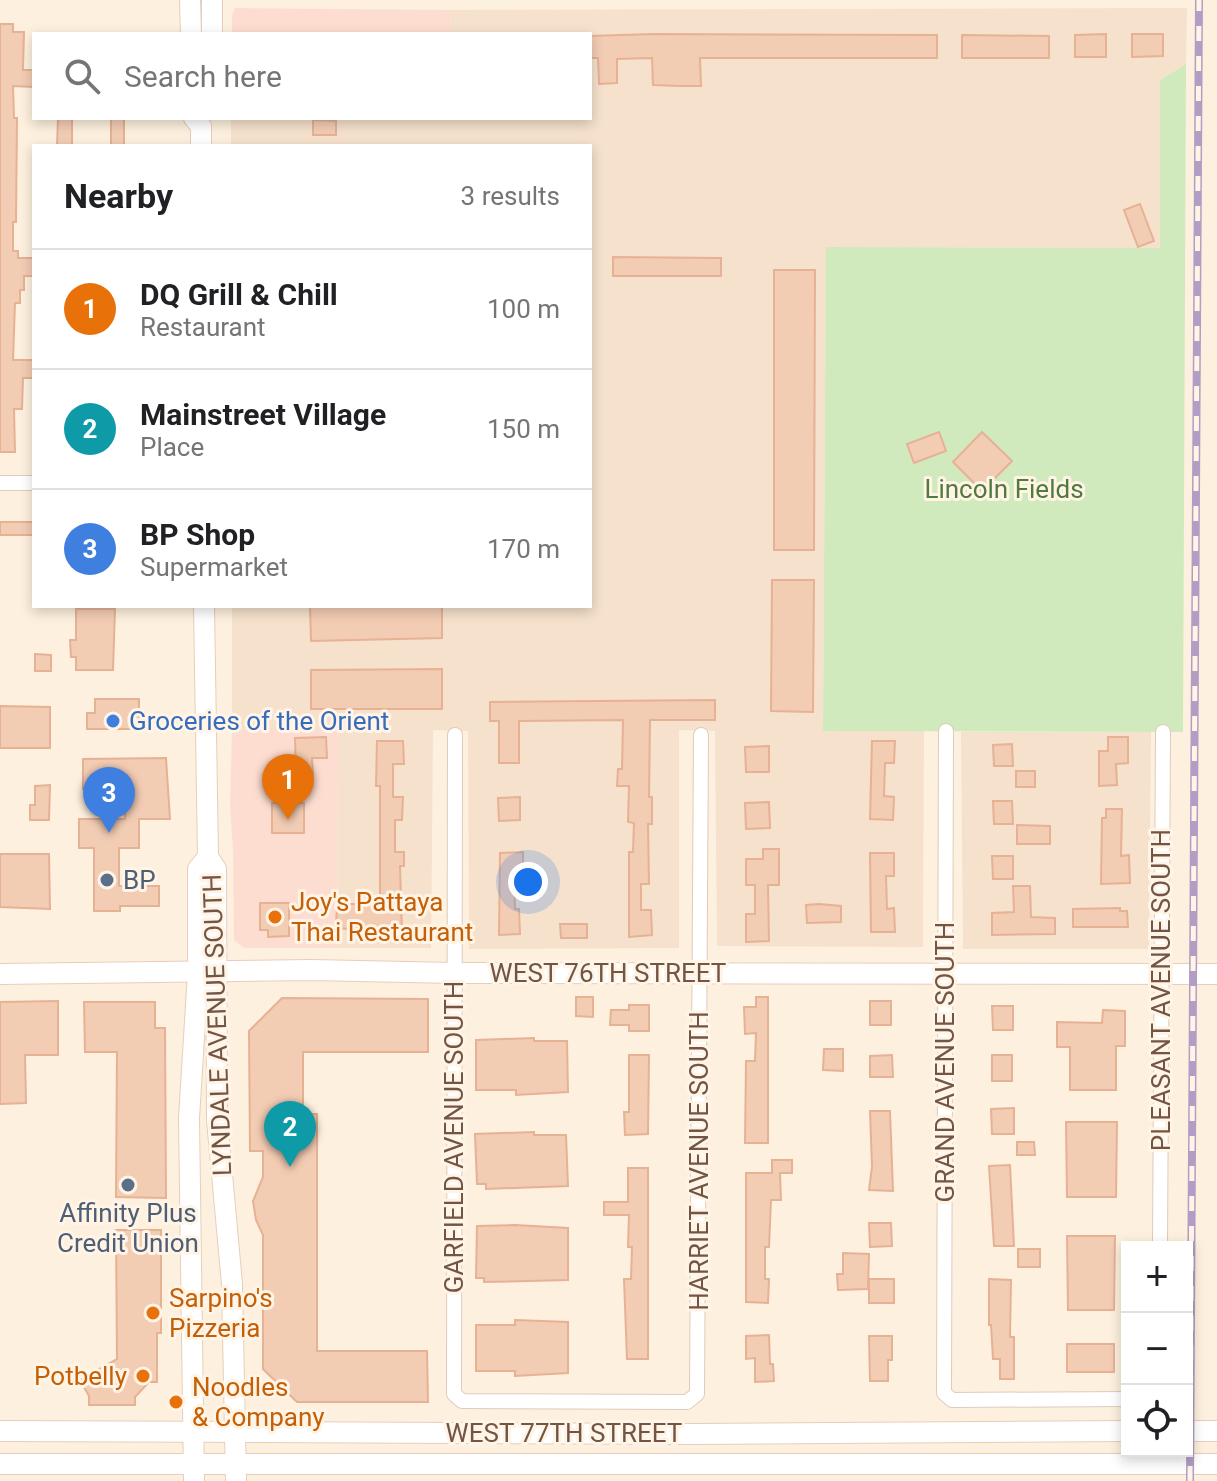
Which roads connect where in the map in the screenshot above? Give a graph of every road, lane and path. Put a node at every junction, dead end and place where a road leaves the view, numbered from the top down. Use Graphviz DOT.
graph roads {
  1 [pos="190,0"];
  2 [pos="212,0"];
  3 [pos="191,32"];
  4 [pos="212,32"];
  5 [pos="0,483"];
  6 [pos="32,483"];
  7 [pos="204,608"];
  8 [pos="946,731"];
  9 [pos="1163,732"];
  10 [pos="455,735"];
  11 [pos="701,735"];
  12 [pos="208,973"];
  13 [pos="455,973"];
  14 [pos="700,973"];
  15 [pos="0,974"];
  16 [pos="945,974"];
  17 [pos="1161,974"];
  18 [pos="1217,974"];
  19 [pos="1160,1241"];
  20 [pos="697,1394"];
  21 [pos="1121,1399"];
  22 [pos="0,1431"];
  23 [pos="194,1431"];
  24 [pos="235,1431"];
  25 [pos="1121,1431"];
  26 [pos="1193,1431"];
  27 [pos="1217,1431"];
  28 [pos="0,1464"];
  29 [pos="1217,1464"];
  30 [pos="194,1472"];
  31 [pos="236,1473"];
  1 -- 3 [label="street"];
  2 -- 4 [label="street"];
  5 -- 6 [label="street"];
  7 -- 12 [label="street, LYNDALE AVENUE SOUTH"];
  8 -- 16 [label="street, GRAND AVENUE SOUTH"];
  9 -- 17 [label="street, PLEASANT AVENUE SOUTH"];
  10 -- 13 [label="street, GARFIELD AVENUE SOUTH"];
  11 -- 14 [label="street, HARRIET AVENUE SOUTH"];
  12 -- 13 [label="street, WEST 76TH STREET"];
  12 -- 15 [label="street, WEST 76TH STREET"];
  12 -- 23 [label="street, LYNDALE AVENUE SOUTH"];
  12 -- 24 [label="street, LYNDALE AVENUE SOUTH"];
  13 -- 14 [label="street, WEST 76TH STREET"];
  13 -- 20 [label="street, GARFIELD AVENUE SOUTH"];
  14 -- 16 [label="street, WEST 76TH STREET"];
  14 -- 20 [label="street, HARRIET AVENUE SOUTH"];
  16 -- 17 [label="street, WEST 76TH STREET"];
  16 -- 21 [label="street, GRAND AVENUE SOUTH"];
  17 -- 18 [label="street, WEST 76TH STREET"];
  17 -- 19 [label="street, PLEASANT AVENUE SOUTH"];
  22 -- 23 [label="street, WEST 77TH STREET"];
  23 -- 24 [label="street, WEST 77TH STREET"];
  23 -- 30 [label="street, LYNDALE AVENUE SOUTH"];
  24 -- 25 [label="street, WEST 77TH STREET"];
  24 -- 31 [label="street, LYNDALE AVENUE SOUTH"];
  26 -- 27 [label="street"];
  28 -- 30 [label="street, WEST 77TH STREET"];
  29 -- 31 [label="street, WEST 77TH STREET"];
  30 -- 31 [label="street, WEST 77TH STREET"];
}
